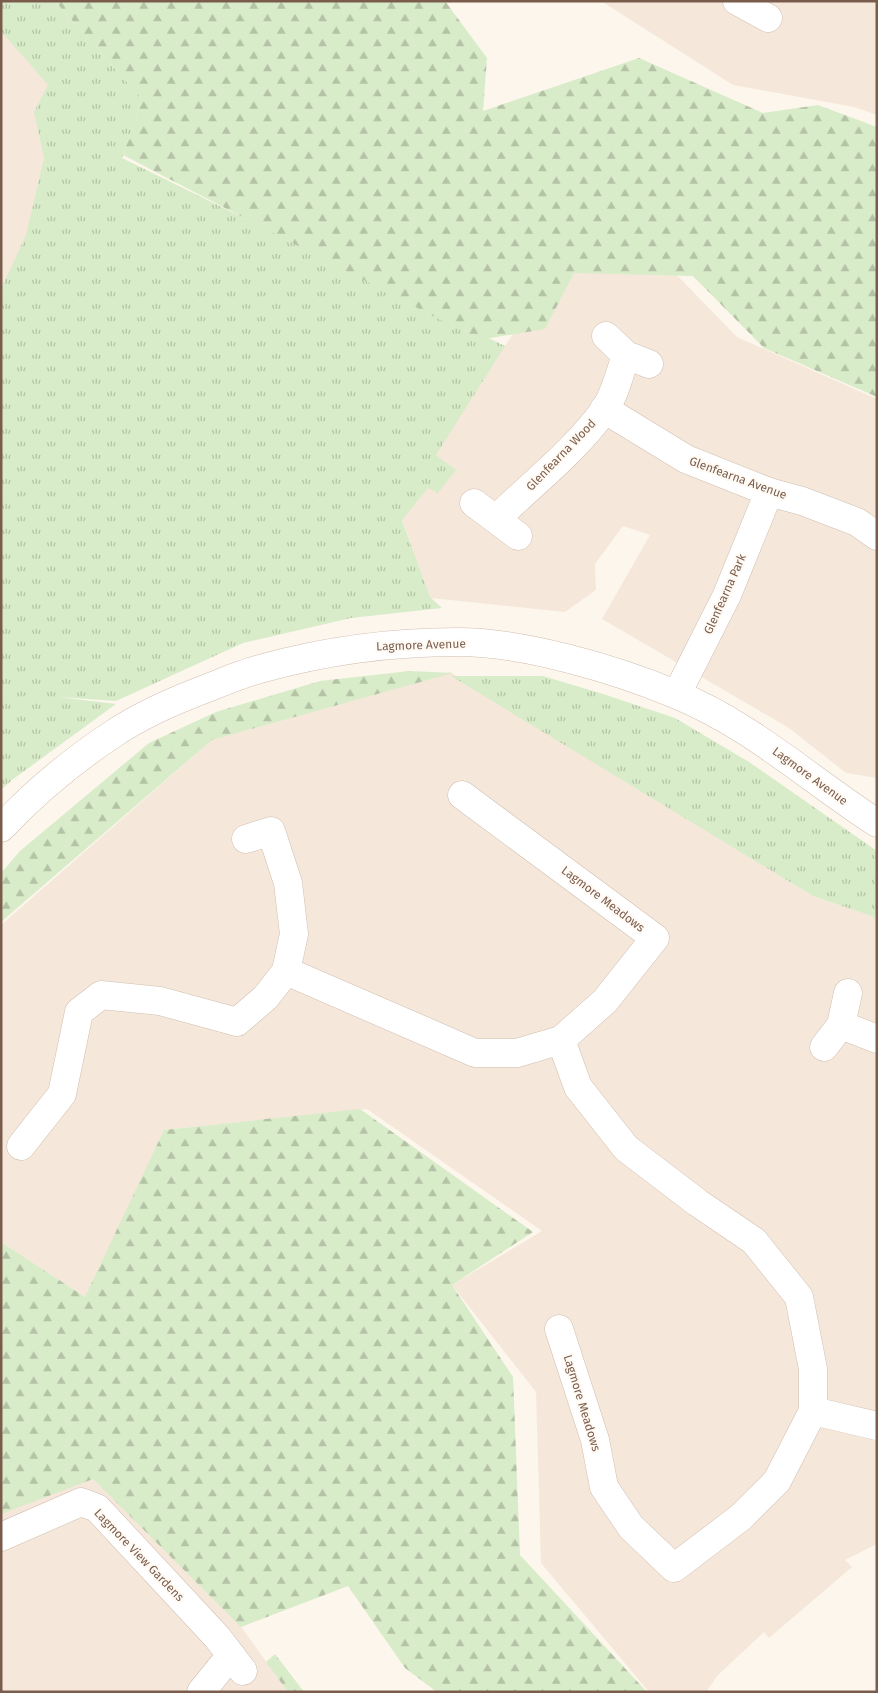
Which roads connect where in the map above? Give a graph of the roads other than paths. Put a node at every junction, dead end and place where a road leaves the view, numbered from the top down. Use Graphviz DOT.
graph roads {
  1 [pos="737,1"];
  2 [pos="768,18"];
  3 [pos="606,336"];
  4 [pos="604,409"];
  5 [pos="769,492"];
  6 [pos="474,503"];
  7 [pos="496,519"];
  8 [pos="518,536"];
  9 [pos="877,536"];
  10 [pos="676,694"];
  11 [pos="462,795"];
  12 [pos="877,823"];
  13 [pos="1,828"];
  14 [pos="246,839"];
  15 [pos="286,971"];
  16 [pos="848,993"];
  17 [pos="841,1026"];
  18 [pos="877,1039"];
  19 [pos="560,1040"];
  20 [pos="824,1047"];
  21 [pos="21,1146"];
  22 [pos="559,1328"];
  23 [pos="813,1411"];
  24 [pos="877,1426"];
  25 [pos="1,1537"];
  26 [pos="201,1692"];
  1 -- 2 [label="street"];
  3 -- 4 [label="street, Glenfearna Wood"];
  4 -- 5 [label="street, Glenfearna Avenue"];
  4 -- 7 [label="street, Glenfearna Wood"];
  5 -- 9 [label="street, Glenfearna Avenue"];
  5 -- 10 [label="street, Glenfearna Park"];
  6 -- 7 [label="street"];
  7 -- 8 [label="street"];
  10 -- 12 [label="street, Lagmore Avenue"];
  10 -- 13 [label="street, Lagmore Avenue"];
  11 -- 19 [label="street, Lagmore Meadows"];
  14 -- 15 [label="street"];
  15 -- 19 [label="street, Lagmore Meadows"];
  15 -- 21 [label="street"];
  16 -- 17 [label="street"];
  17 -- 18 [label="street"];
  17 -- 20 [label="street"];
  19 -- 23 [label="street, Lagmore Meadows"];
  22 -- 23 [label="street, Lagmore Meadows"];
  23 -- 24 [label="street"];
  25 -- 26 [label="street, Lagmore View Gardens"];
}
